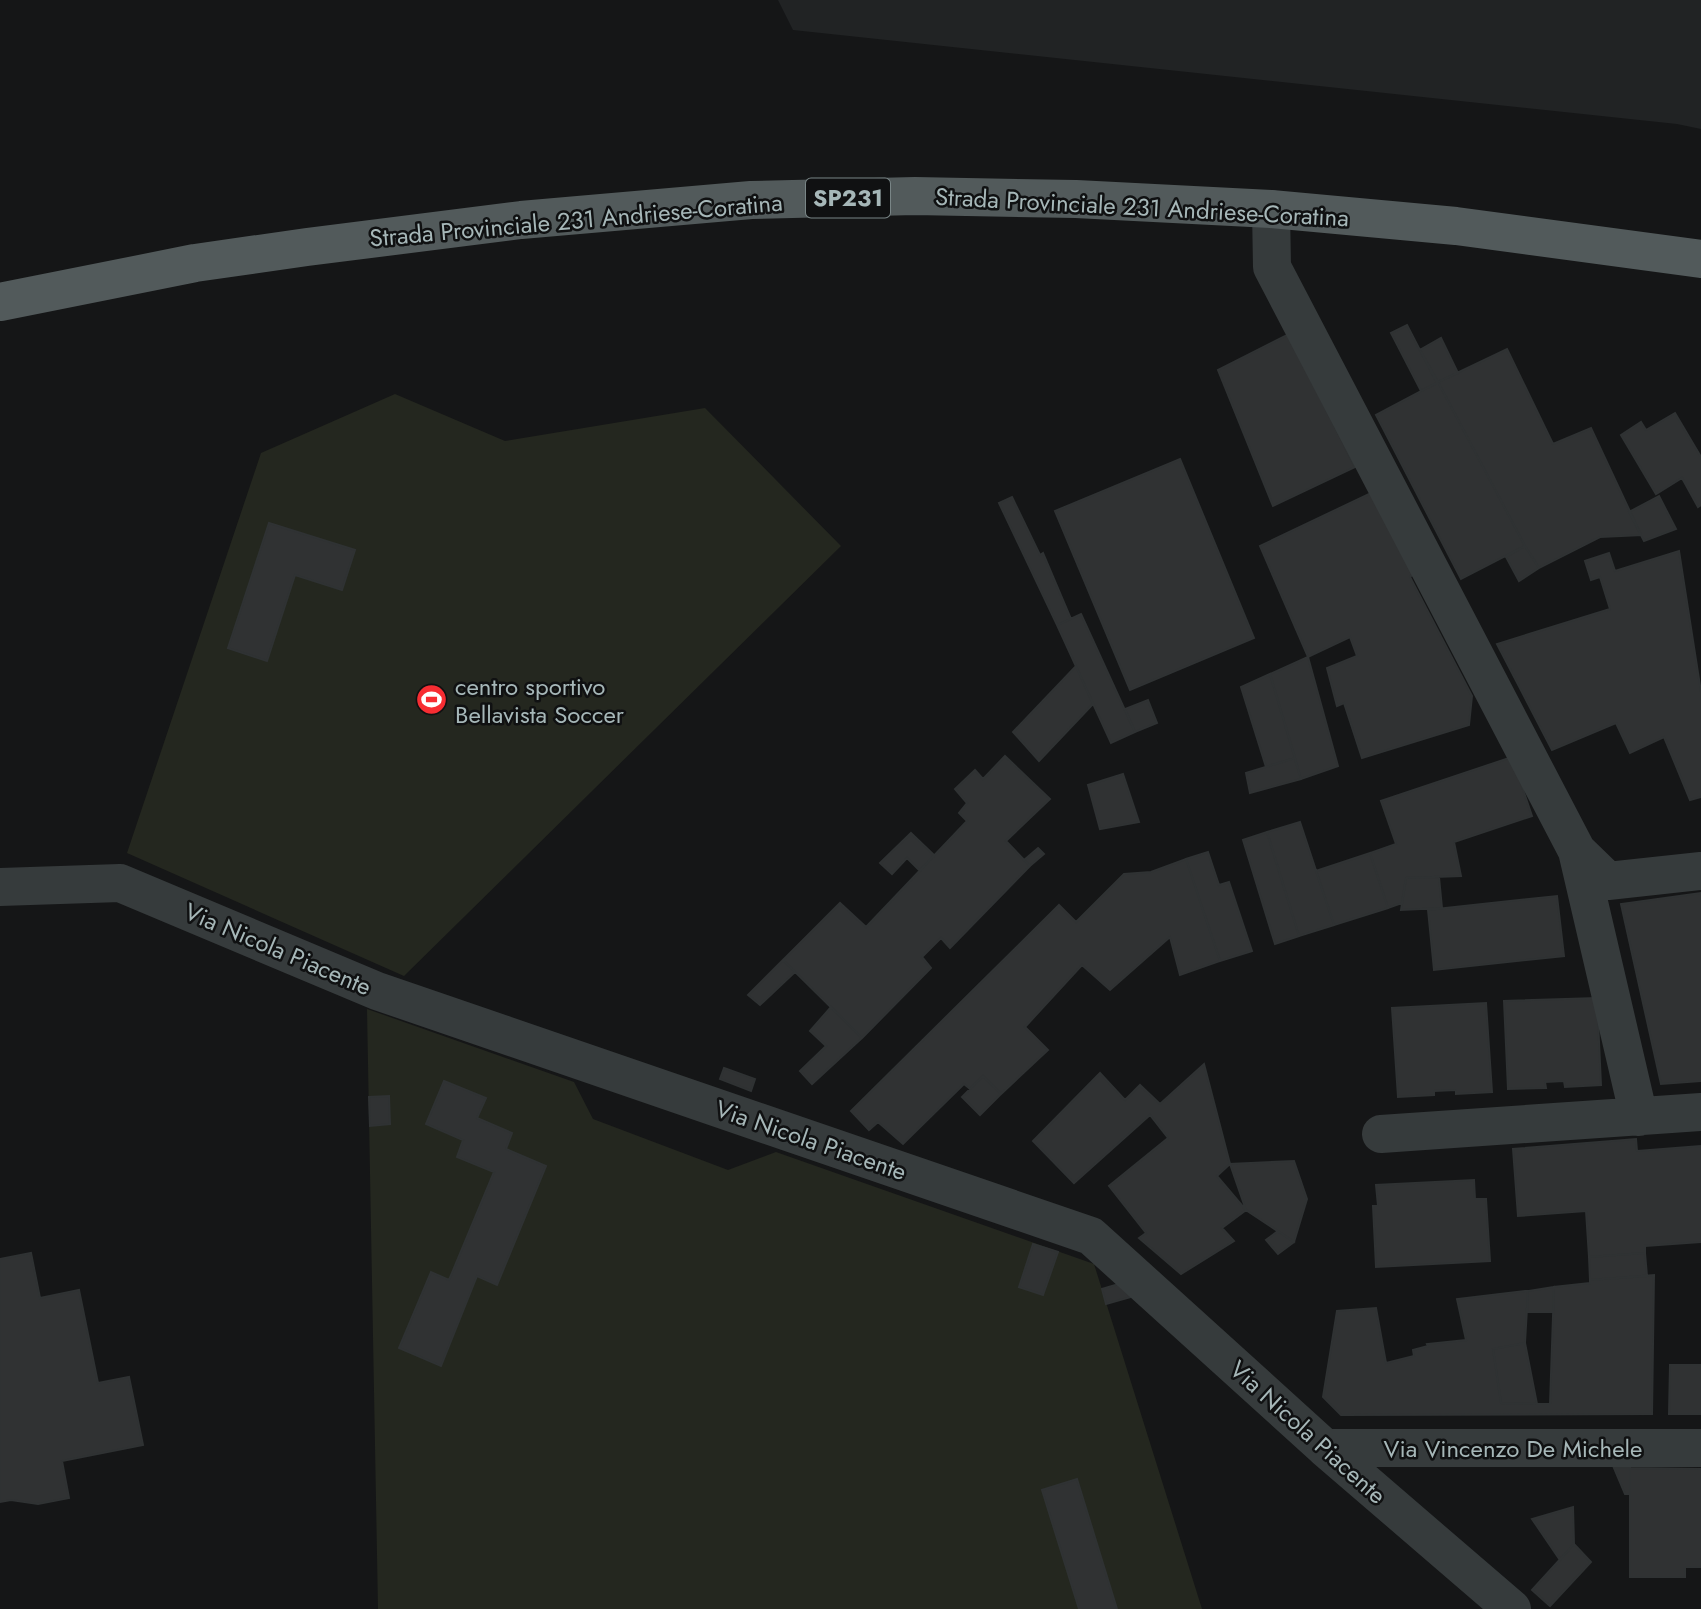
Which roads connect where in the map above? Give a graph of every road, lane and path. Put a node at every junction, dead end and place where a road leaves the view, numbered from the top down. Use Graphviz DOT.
graph roads {
  1 [pos="1272,209"];
  2 [pos="1701,259"];
  3 [pos="0,302"];
  4 [pos="1577,851"];
  5 [pos="1701,871"];
  6 [pos="0,887"];
  7 [pos="1701,1112"];
  8 [pos="1639,1117"];
  9 [pos="1381,1134"];
  10 [pos="1325,1448"];
  11 [pos="1701,1448"];
  12 [pos="1512,1609"];
  1 -- 2 [label="main road, Strada Provinciale 231 Andriese-Coratina / SP231"];
  1 -- 3 [label="main road, Strada Provinciale 231 Andriese-Coratina / SP231"];
  1 -- 4 [label="street"];
  4 -- 5 [label="street"];
  4 -- 8 [label="street"];
  6 -- 10 [label="street, Via Nicola Piacente"];
  7 -- 8 [label="street"];
  8 -- 9 [label="street"];
  10 -- 11 [label="street, Via Vincenzo De Michele"];
  10 -- 12 [label="street, Via Nicola Piacente"];
}
